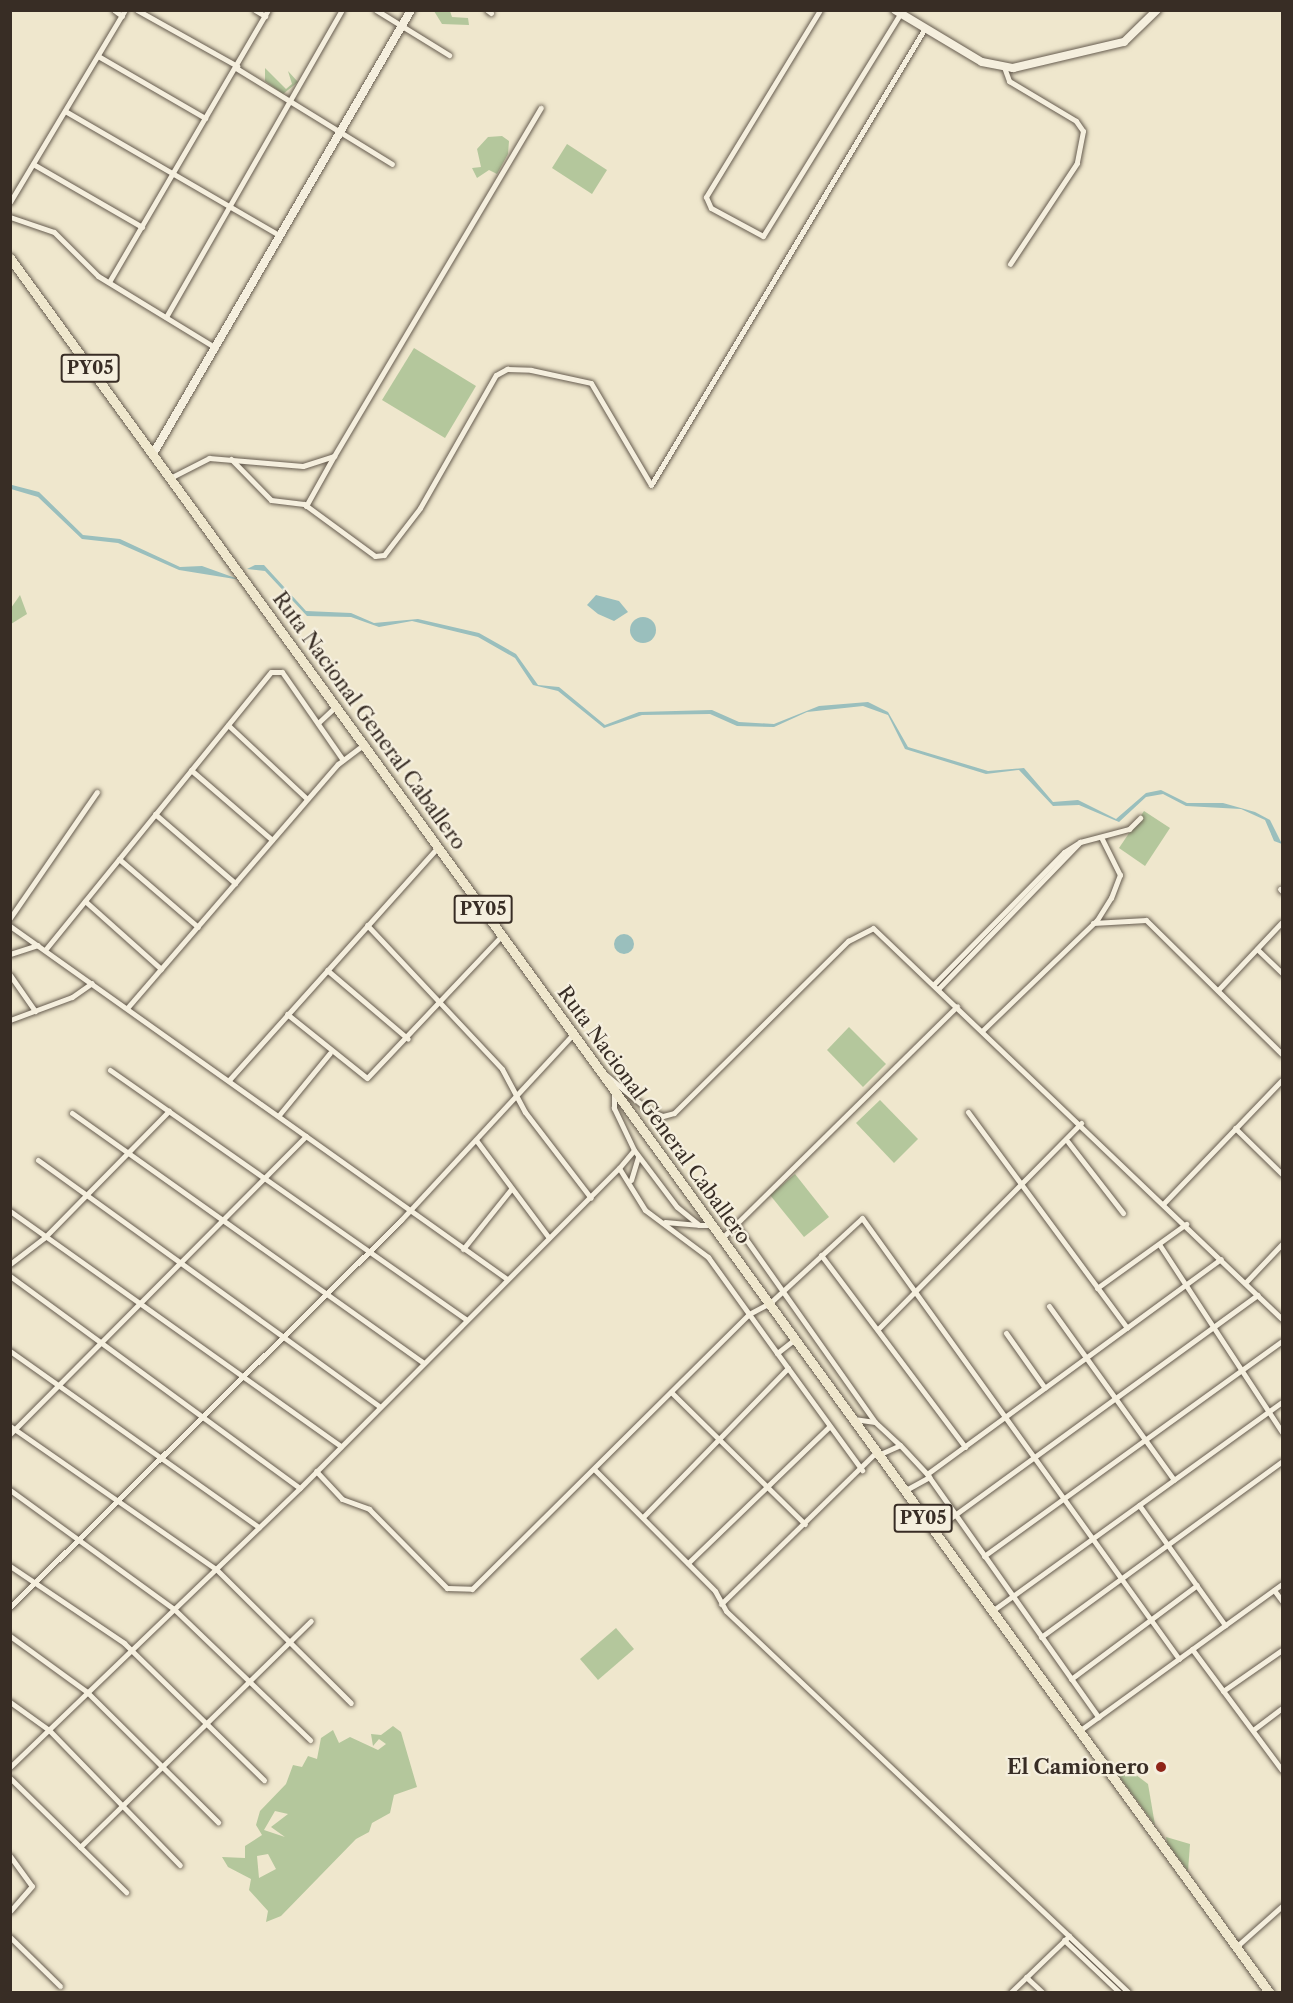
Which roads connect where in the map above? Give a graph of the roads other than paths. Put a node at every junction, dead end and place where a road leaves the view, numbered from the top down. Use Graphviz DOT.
graph roads {
  1 [pos="114,10"];
  2 [pos="137,10"];
  3 [pos="255,10"];
  4 [pos="342,10"];
  5 [pos="376,10"];
  6 [pos="411,10"];
  7 [pos="820,10"];
  8 [pos="1157,10"];
  9 [pos="898,12"];
  10 [pos="124,13"];
  11 [pos="267,13"];
  12 [pos="402,26"];
  13 [pos="925,28"];
  14 [pos="450,54"];
  15 [pos="98,56"];
  16 [pos="236,67"];
  17 [pos="1004,67"];
  18 [pos="293,102"];
  19 [pos="541,108"];
  20 [pos="65,111"];
  21 [pos="205,118"];
  22 [pos="342,132"];
  23 [pos="33,164"];
  24 [pos="392,164"];
  25 [pos="173,173"];
  26 [pos="10,202"];
  27 [pos="230,206"];
  28 [pos="10,217"];
  29 [pos="142,227"];
  30 [pos="279,235"];
  31 [pos="10,258"];
  32 [pos="1010,264"];
  33 [pos="109,282"];
  34 [pos="166,317"];
  35 [pos="216,348"];
  36 [pos="153,454"];
  37 [pos="334,456"];
  38 [pos="231,459"];
  39 [pos="170,478"];
  40 [pos="306,506"];
  41 [pos="337,705"];
  42 [pos="318,723"];
  43 [pos="228,725"];
  44 [pos="365,744"];
  45 [pos="343,760"];
  46 [pos="191,770"];
  47 [pos="97,792"];
  48 [pos="308,799"];
  49 [pos="156,814"];
  50 [pos="1140,818"];
  51 [pos="1101,837"];
  52 [pos="272,840"];
  53 [pos="438,847"];
  54 [pos="119,859"];
  55 [pos="235,883"];
  56 [pos="85,901"];
  57 [pos="10,918"];
  58 [pos="1282,922"];
  59 [pos="1093,924"];
  60 [pos="367,925"];
  61 [pos="10,926"];
  62 [pos="198,927"];
  63 [pos="502,935"];
  64 [pos="38,945"];
  65 [pos="1257,949"];
  66 [pos="45,950"];
  67 [pos="10,954"];
  68 [pos="161,969"];
  69 [pos="327,970"];
  70 [pos="1282,973"];
  71 [pos="10,975"];
  72 [pos="92,983"];
  73 [pos="936,986"];
  74 [pos="1218,990"];
  75 [pos="443,1000"];
  76 [pos="957,1006"];
  77 [pos="128,1007"];
  78 [pos="35,1011"];
  79 [pos="287,1014"];
  80 [pos="10,1020"];
  81 [pos="982,1030"];
  82 [pos="573,1034"];
  83 [pos="408,1039"];
  84 [pos="330,1053"];
  85 [pos="1282,1054"];
  86 [pos="110,1070"];
  87 [pos="602,1072"];
  88 [pos="229,1080"];
  89 [pos="1282,1080"];
  90 [pos="614,1089"];
  91 [pos="518,1092"];
  92 [pos="169,1111"];
  93 [pos="968,1112"];
  94 [pos="72,1113"];
  95 [pos="279,1115"];
  96 [pos="1081,1122"];
  97 [pos="1235,1128"];
  98 [pos="306,1136"];
  99 [pos="476,1140"];
  100 [pos="1068,1142"];
  101 [pos="634,1150"];
  102 [pos="128,1152"];
  103 [pos="638,1157"];
  104 [pos="38,1160"];
  105 [pos="619,1168"];
  106 [pos="1282,1174"];
  107 [pos="266,1177"];
  108 [pos="631,1180"];
  109 [pos="1023,1186"];
  110 [pos="511,1189"];
  111 [pos="84,1196"];
  112 [pos="591,1198"];
  113 [pos="1164,1203"];
  114 [pos="406,1209"];
  115 [pos="10,1211"];
  116 [pos="1123,1213"];
  117 [pos="225,1220"];
  118 [pos="663,1222"];
  119 [pos="1186,1224"];
  120 [pos="699,1225"];
  121 [pos="712,1225"];
  122 [pos="736,1225"];
  123 [pos="45,1237"];
  124 [pos="549,1238"];
  125 [pos="722,1239"];
  126 [pos="1159,1244"];
  127 [pos="1282,1244"];
  128 [pos="463,1249"];
  129 [pos="371,1250"];
  130 [pos="821,1256"];
  131 [pos="1221,1258"];
  132 [pos="182,1263"];
  133 [pos="10,1264"];
  134 [pos="10,1276"];
  135 [pos="507,1279"];
  136 [pos="1245,1283"];
  137 [pos="1186,1284"];
  138 [pos="1097,1288"];
  139 [pos="782,1292"];
  140 [pos="327,1293"];
  141 [pos="916,1294"];
  142 [pos="1258,1295"];
  143 [pos="770,1303"];
  144 [pos="140,1304"];
  145 [pos="1048,1306"];
  146 [pos="749,1314"];
  147 [pos="465,1319"];
  148 [pos="1282,1319"];
  149 [pos="1214,1327"];
  150 [pos="879,1328"];
  151 [pos="1127,1328"];
  152 [pos="1006,1333"];
  153 [pos="286,1336"];
  154 [pos="795,1339"];
  155 [pos="1282,1341"];
  156 [pos="102,1342"];
  157 [pos="10,1351"];
  158 [pos="777,1353"];
  159 [pos="1087,1357"];
  160 [pos="422,1362"];
  161 [pos="788,1368"];
  162 [pos="1242,1370"];
  163 [pos="243,1377"];
  164 [pos="59,1385"];
  165 [pos="1045,1388"];
  166 [pos="671,1392"];
  167 [pos="1116,1398"];
  168 [pos="1282,1402"];
  169 [pos="379,1406"];
  170 [pos="1269,1411"];
  171 [pos="204,1415"];
  172 [pos="851,1418"];
  173 [pos="1004,1418"];
  174 [pos="875,1422"];
  175 [pos="830,1426"];
  176 [pos="12,1430"];
  177 [pos="1282,1432"];
  178 [pos="720,1438"];
  179 [pos="1145,1440"];
  180 [pos="900,1444"];
  181 [pos="341,1446"];
  182 [pos="965,1447"];
  183 [pos="877,1454"];
  184 [pos="1033,1458"];
  185 [pos="159,1460"];
  186 [pos="1282,1461"];
  187 [pos="594,1469"];
  188 [pos="862,1470"];
  189 [pos="316,1471"];
  190 [pos="927,1474"];
  191 [pos="1174,1480"];
  192 [pos="765,1486"];
  193 [pos="300,1488"];
  194 [pos="10,1490"];
  195 [pos="904,1491"];
  196 [pos="1062,1498"];
  197 [pos="118,1501"];
  198 [pos="1139,1505"];
  199 [pos="955,1514"];
  200 [pos="643,1517"];
  201 [pos="805,1524"];
  202 [pos="259,1527"];
  203 [pos="932,1531"];
  204 [pos="1092,1539"];
  205 [pos="79,1540"];
  206 [pos="1168,1545"];
  207 [pos="984,1556"];
  208 [pos="688,1563"];
  209 [pos="10,1566"];
  210 [pos="216,1569"];
  211 [pos="1121,1579"];
  212 [pos="35,1583"];
  213 [pos="1282,1584"];
  214 [pos="1197,1586"];
  215 [pos="1274,1590"];
  216 [pos="1013,1597"];
  217 [pos="1282,1601"];
  218 [pos="722,1604"];
  219 [pos="10,1608"];
  220 [pos="174,1609"];
  221 [pos="991,1611"];
  222 [pos="1150,1620"];
  223 [pos="310,1621"];
  224 [pos="1225,1625"];
  225 [pos="10,1636"];
  226 [pos="1041,1637"];
  227 [pos="289,1642"];
  228 [pos="1192,1649"];
  229 [pos="131,1650"];
  230 [pos="1282,1650"];
  231 [pos="1179,1659"];
  232 [pos="1071,1678"];
  233 [pos="249,1681"];
  234 [pos="1223,1691"];
  235 [pos="87,1692"];
  236 [pos="10,1702"];
  237 [pos="351,1703"];
  238 [pos="1282,1708"];
  239 [pos="1098,1717"];
  240 [pos="206,1723"];
  241 [pos="49,1730"];
  242 [pos="1252,1730"];
  243 [pos="1077,1731"];
  244 [pos="310,1740"];
  245 [pos="164,1764"];
  246 [pos="10,1767"];
  247 [pos="1282,1770"];
  248 [pos="10,1778"];
  249 [pos="264,1780"];
  250 [pos="121,1807"];
  251 [pos="218,1822"];
  252 [pos="80,1847"];
  253 [pos="10,1856"];
  254 [pos="180,1864"];
  255 [pos="126,1893"];
  256 [pos="1282,1906"];
  257 [pos="10,1911"];
  258 [pos="10,1937"];
  259 [pos="1067,1938"];
  260 [pos="1236,1947"];
  261 [pos="1026,1977"];
  262 [pos="60,1986"];
  263 [pos="1011,1992"];
  264 [pos="1042,1992"];
  265 [pos="1119,1992"];
  266 [pos="1128,1992"];
  267 [pos="1269,1992"];
  1 -- 10 [label="street"];
  2 -- 16 [label="street"];
  3 -- 11 [label="street"];
  4 -- 18 [label="street"];
  5 -- 12 [label="street"];
  6 -- 12 [label="street"];
  7 -- 9 [label="street"];
  8 -- 17 [label="street"];
  9 -- 13 [label="street"];
  10 -- 15 [label="street"];
  11 -- 16 [label="street"];
  12 -- 14 [label="street"];
  12 -- 22 [label="street"];
  13 -- 17 [label="street"];
  13 -- 40 [label="street"];
  15 -- 20 [label="street"];
  15 -- 21 [label="street"];
  16 -- 18 [label="street"];
  16 -- 21 [label="street"];
  17 -- 32 [label="street"];
  18 -- 22 [label="street"];
  18 -- 27 [label="street"];
  19 -- 37 [label="street"];
  20 -- 23 [label="street"];
  20 -- 25 [label="street"];
  21 -- 25 [label="street"];
  22 -- 24 [label="street"];
  22 -- 30 [label="street"];
  23 -- 26 [label="street"];
  23 -- 29 [label="street"];
  25 -- 27 [label="street"];
  25 -- 29 [label="street"];
  27 -- 30 [label="street"];
  27 -- 34 [label="street"];
  28 -- 33 [label="street"];
  29 -- 33 [label="street"];
  30 -- 35 [label="street"];
  31 -- 36 [label="highway, Ruta Nacional General Caballero / PY05"];
  33 -- 34 [label="street"];
  34 -- 35 [label="street"];
  35 -- 36 [label="street"];
  36 -- 39 [label="highway, Ruta Nacional General Caballero / PY05"];
  37 -- 38 [label="street"];
  37 -- 40 [label="street"];
  38 -- 39 [label="street"];
  38 -- 40 [label="street"];
  39 -- 41 [label="highway, Ruta Nacional General Caballero / PY05"];
  41 -- 42 [label="street"];
  41 -- 44 [label="highway, Ruta Nacional General Caballero / PY05"];
  42 -- 43 [label="street"];
  42 -- 45 [label="street"];
  43 -- 46 [label="street"];
  43 -- 48 [label="street"];
  44 -- 45 [label="street"];
  44 -- 53 [label="highway, Ruta Nacional General Caballero / PY05"];
  45 -- 48 [label="street"];
  46 -- 49 [label="street"];
  46 -- 52 [label="street"];
  47 -- 57 [label="street"];
  48 -- 52 [label="street"];
  49 -- 54 [label="street"];
  49 -- 55 [label="street"];
  50 -- 51 [label="street"];
  51 -- 59 [label="street"];
  51 -- 73 [label="street"];
  52 -- 55 [label="street"];
  53 -- 60 [label="street"];
  53 -- 63 [label="highway, Ruta Nacional General Caballero / PY05"];
  54 -- 56 [label="street"];
  54 -- 62 [label="street"];
  55 -- 62 [label="street"];
  56 -- 66 [label="street"];
  56 -- 68 [label="street"];
  58 -- 65 [label="street"];
  59 -- 74 [label="street"];
  59 -- 81 [label="street"];
  60 -- 69 [label="street"];
  60 -- 75 [label="street"];
  61 -- 64 [label="street"];
  62 -- 68 [label="street"];
  63 -- 75 [label="street"];
  63 -- 82 [label="highway, Ruta Nacional General Caballero / PY05"];
  64 -- 66 [label="street"];
  64 -- 67 [label="street"];
  65 -- 70 [label="street"];
  65 -- 74 [label="street"];
  66 -- 72 [label="street"];
  68 -- 77 [label="street"];
  69 -- 79 [label="street"];
  69 -- 83 [label="street"];
  71 -- 78 [label="street"];
  72 -- 77 [label="street"];
  72 -- 78 [label="street"];
  73 -- 76 [label="street"];
  73 -- 87 [label="street"];
  74 -- 85 [label="street"];
  75 -- 83 [label="street"];
  75 -- 91 [label="street"];
  76 -- 81 [label="street"];
  76 -- 122 [label="street"];
  77 -- 88 [label="street"];
  78 -- 80 [label="street"];
  79 -- 84 [label="street"];
  79 -- 88 [label="street"];
  81 -- 96 [label="street"];
  82 -- 87 [label="highway, Ruta Nacional General Caballero / PY05"];
  82 -- 91 [label="street"];
  83 -- 84 [label="street"];
  84 -- 95 [label="street"];
  86 -- 92 [label="street"];
  87 -- 90 [label="highway, Ruta Nacional General Caballero / PY05"];
  88 -- 95 [label="street"];
  89 -- 97 [label="street"];
  90 -- 101 [label="street"];
  90 -- 121 [label="highway, Ruta Nacional General Caballero / PY05"];
  91 -- 99 [label="street"];
  91 -- 112 [label="street"];
  92 -- 102 [label="street"];
  92 -- 107 [label="street"];
  93 -- 109 [label="street"];
  94 -- 102 [label="street"];
  95 -- 98 [label="street"];
  96 -- 100 [label="street"];
  96 -- 113 [label="street"];
  97 -- 106 [label="street"];
  97 -- 113 [label="street"];
  98 -- 107 [label="street"];
  98 -- 114 [label="street"];
  99 -- 110 [label="street"];
  99 -- 114 [label="street"];
  100 -- 109 [label="street"];
  100 -- 116 [label="street"];
  101 -- 103 [label="street"];
  101 -- 105 [label="street"];
  102 -- 111 [label="street"];
  102 -- 117 [label="street"];
  103 -- 108 [label="street"];
  103 -- 120 [label="street"];
  104 -- 111 [label="street"];
  105 -- 108 [label="street"];
  105 -- 112 [label="street"];
  107 -- 117 [label="street"];
  107 -- 129 [label="street"];
  108 -- 118 [label="street"];
  109 -- 138 [label="street"];
  109 -- 141 [label="street"];
  110 -- 124 [label="street"];
  110 -- 128 [label="street"];
  111 -- 123 [label="street"];
  111 -- 132 [label="street"];
  112 -- 124 [label="street"];
  113 -- 119 [label="street"];
  114 -- 128 [label="street"];
  114 -- 129 [label="street"];
  115 -- 123 [label="street"];
  117 -- 132 [label="street"];
  117 -- 140 [label="street"];
  118 -- 120 [label="street"];
  118 -- 146 [label="street"];
  119 -- 126 [label="street"];
  119 -- 131 [label="street"];
  120 -- 121 [label="street"];
  121 -- 125 [label="highway, Ruta Nacional General Caballero / PY05"];
  122 -- 125 [label="street"];
  122 -- 139 [label="street"];
  123 -- 133 [label="street"];
  123 -- 144 [label="street"];
  124 -- 135 [label="street"];
  125 -- 143 [label="highway, Ruta Nacional General Caballero / PY05"];
  126 -- 137 [label="street"];
  126 -- 138 [label="street"];
  127 -- 136 [label="street"];
  128 -- 135 [label="street"];
  129 -- 140 [label="street"];
  129 -- 147 [label="street"];
  130 -- 139 [label="street"];
  130 -- 141 [label="street"];
  130 -- 150 [label="street"];
  131 -- 136 [label="street"];
  131 -- 137 [label="street"];
  132 -- 144 [label="street"];
  132 -- 153 [label="street"];
  134 -- 156 [label="street"];
  135 -- 147 [label="street"];
  136 -- 142 [label="street"];
  137 -- 149 [label="street"];
  137 -- 151 [label="street"];
  138 -- 151 [label="street"];
  139 -- 143 [label="street"];
  139 -- 174 [label="street"];
  140 -- 153 [label="street"];
  140 -- 160 [label="street"];
  141 -- 150 [label="street"];
  141 -- 173 [label="street"];
  142 -- 148 [label="street"];
  142 -- 149 [label="street"];
  143 -- 146 [label="street"];
  143 -- 154 [label="highway, Ruta Nacional General Caballero / PY05"];
  144 -- 156 [label="street"];
  144 -- 163 [label="street"];
  145 -- 159 [label="street"];
  146 -- 158 [label="street"];
  146 -- 166 [label="street"];
  147 -- 160 [label="street"];
  149 -- 162 [label="street"];
  149 -- 167 [label="street"];
  150 -- 182 [label="street"];
  151 -- 159 [label="street"];
  152 -- 165 [label="street"];
  153 -- 163 [label="street"];
  153 -- 169 [label="street"];
  154 -- 158 [label="street"];
  154 -- 172 [label="highway, Ruta Nacional General Caballero / PY05"];
  155 -- 162 [label="street"];
  156 -- 164 [label="street"];
  156 -- 171 [label="street"];
  157 -- 164 [label="street"];
  158 -- 161 [label="street"];
  159 -- 165 [label="street"];
  159 -- 167 [label="street"];
  160 -- 169 [label="street"];
  161 -- 175 [label="street"];
  161 -- 178 [label="street"];
  162 -- 170 [label="street"];
  162 -- 179 [label="street"];
  163 -- 171 [label="street"];
  163 -- 181 [label="street"];
  164 -- 176 [label="street"];
  164 -- 185 [label="street"];
  165 -- 173 [label="street"];
  166 -- 178 [label="street"];
  166 -- 187 [label="street"];
  167 -- 179 [label="street"];
  167 -- 184 [label="street"];
  168 -- 170 [label="street"];
  169 -- 181 [label="street"];
  170 -- 177 [label="street"];
  170 -- 191 [label="street"];
  171 -- 185 [label="street"];
  171 -- 193 [label="street"];
  172 -- 174 [label="street"];
  172 -- 183 [label="highway, Ruta Nacional General Caballero / PY05"];
  173 -- 182 [label="street"];
  173 -- 184 [label="street"];
  174 -- 180 [label="street"];
  175 -- 188 [label="street"];
  175 -- 192 [label="street"];
  176 -- 197 [label="street"];
  178 -- 192 [label="street"];
  178 -- 200 [label="street"];
  179 -- 191 [label="street"];
  179 -- 196 [label="street"];
  180 -- 183 [label="street"];
  180 -- 190 [label="street"];
  181 -- 189 [label="street"];
  182 -- 190 [label="street"];
  183 -- 188 [label="street"];
  183 -- 195 [label="highway, Ruta Nacional General Caballero / PY05"];
  184 -- 196 [label="street"];
  184 -- 199 [label="street"];
  185 -- 197 [label="street"];
  185 -- 202 [label="street"];
  186 -- 206 [label="street"];
  187 -- 189 [label="street"];
  187 -- 200 [label="street"];
  188 -- 201 [label="street"];
  189 -- 193 [label="street"];
  190 -- 195 [label="street"];
  190 -- 199 [label="street"];
  191 -- 198 [label="street"];
  192 -- 201 [label="street"];
  192 -- 208 [label="street"];
  193 -- 202 [label="street"];
  194 -- 205 [label="street"];
  195 -- 203 [label="highway, Ruta Nacional General Caballero / PY05"];
  196 -- 204 [label="street"];
  196 -- 207 [label="street"];
  197 -- 205 [label="street"];
  197 -- 210 [label="street"];
  198 -- 204 [label="street"];
  198 -- 206 [label="street"];
  199 -- 203 [label="street"];
  199 -- 207 [label="street"];
  200 -- 208 [label="street"];
  201 -- 218 [label="street"];
  202 -- 210 [label="street"];
  203 -- 221 [label="highway, Ruta Nacional General Caballero / PY05"];
  204 -- 211 [label="street"];
  204 -- 216 [label="street"];
  205 -- 212 [label="street"];
  205 -- 220 [label="street"];
  206 -- 211 [label="street"];
  206 -- 214 [label="street"];
  207 -- 216 [label="street"];
  208 -- 218 [label="street"];
  209 -- 212 [label="street"];
  210 -- 220 [label="street"];
  210 -- 227 [label="street"];
  211 -- 222 [label="street"];
  211 -- 226 [label="street"];
  212 -- 219 [label="street"];
  212 -- 229 [label="street"];
  213 -- 215 [label="street"];
  214 -- 222 [label="street"];
  214 -- 224 [label="street"];
  215 -- 217 [label="street"];
  215 -- 224 [label="street"];
  216 -- 221 [label="street"];
  216 -- 226 [label="street"];
  218 -- 259 [label="street"];
  220 -- 229 [label="street"];
  220 -- 233 [label="street"];
  221 -- 243 [label="highway, Ruta Nacional General Caballero / PY05"];
  222 -- 231 [label="street"];
  222 -- 232 [label="street"];
  223 -- 227 [label="street"];
  224 -- 228 [label="street"];
  225 -- 235 [label="street"];
  226 -- 232 [label="street"];
  227 -- 233 [label="street"];
  227 -- 237 [label="street"];
  228 -- 231 [label="street"];
  228 -- 234 [label="street"];
  229 -- 235 [label="street"];
  229 -- 240 [label="street"];
  230 -- 234 [label="street"];
  231 -- 239 [label="street"];
  232 -- 239 [label="street"];
  233 -- 240 [label="street"];
  233 -- 244 [label="street"];
  234 -- 242 [label="street"];
  235 -- 241 [label="street"];
  235 -- 245 [label="street"];
  236 -- 241 [label="street"];
  238 -- 242 [label="street"];
  239 -- 243 [label="street"];
  240 -- 245 [label="street"];
  240 -- 249 [label="street"];
  241 -- 246 [label="street"];
  241 -- 250 [label="street"];
  242 -- 247 [label="street"];
  243 -- 260 [label="highway, Ruta Nacional General Caballero / PY05"];
  245 -- 250 [label="street"];
  245 -- 251 [label="street"];
  248 -- 252 [label="street"];
  250 -- 252 [label="street"];
  250 -- 254 [label="street"];
  252 -- 255 [label="street"];
  253 -- 257 [label="street"];
  256 -- 260 [label="street"];
  258 -- 262 [label="street"];
  259 -- 261 [label="street"];
  259 -- 265 [label="street"];
  259 -- 266 [label="street"];
  260 -- 267 [label="highway, Ruta Nacional General Caballero / PY05"];
  261 -- 263 [label="street"];
  261 -- 264 [label="street"];
}
